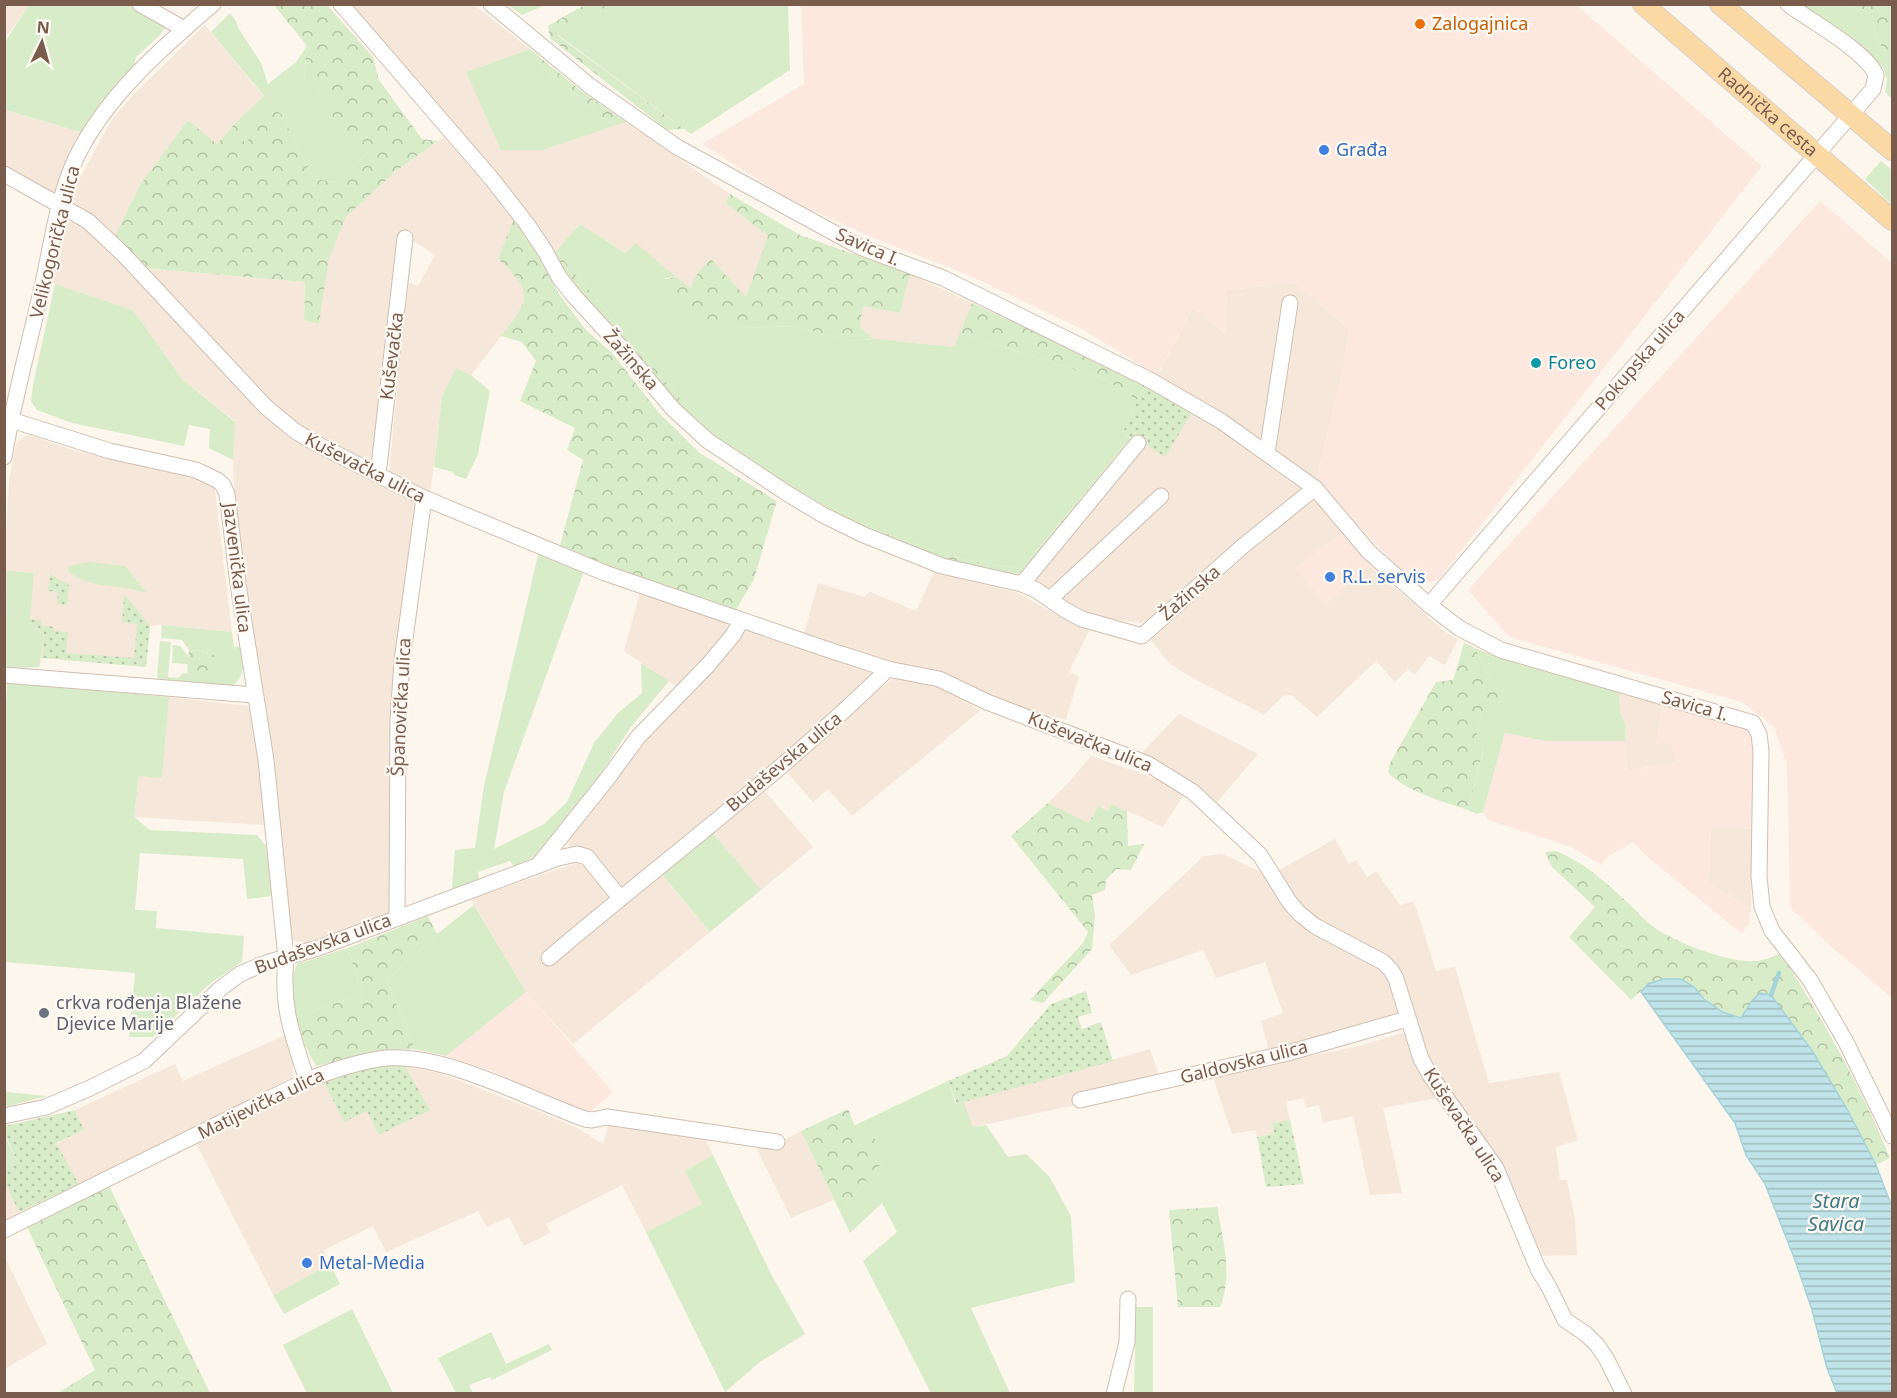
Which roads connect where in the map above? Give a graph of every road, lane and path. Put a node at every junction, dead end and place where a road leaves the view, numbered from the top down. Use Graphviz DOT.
graph roads {
  1 [pos="140,4"];
  2 [pos="213,4"];
  3 [pos="341,4"];
  4 [pos="491,4"];
  5 [pos="1643,4"];
  6 [pos="1720,4"];
  7 [pos="1788,4"];
  8 [pos="184,29"];
  9 [pos="1851,116"];
  10 [pos="1893,150"];
  11 [pos="1817,155"];
  12 [pos="4,174"];
  13 [pos="61,205"];
  14 [pos="1893,220"];
  15 [pos="405,238"];
  16 [pos="1290,303"];
  17 [pos="10,399"];
  18 [pos="11,420"];
  19 [pos="1138,443"];
  20 [pos="1267,453"];
  21 [pos="4,457"];
  22 [pos="378,475"];
  23 [pos="1315,488"];
  24 [pos="1161,496"];
  25 [pos="424,498"];
  26 [pos="1022,584"];
  27 [pos="1050,600"];
  28 [pos="1429,605"];
  29 [pos="741,621"];
  30 [pos="888,669"];
  31 [pos="4,675"];
  32 [pos="254,695"];
  33 [pos="538,865"];
  34 [pos="620,898"];
  35 [pos="397,918"];
  36 [pos="285,958"];
  37 [pos="549,958"];
  38 [pos="1407,1019"];
  39 [pos="307,1080"];
  40 [pos="1080,1100"];
  41 [pos="4,1116"];
  42 [pos="1893,1136"];
  43 [pos="777,1142"];
  44 [pos="4,1230"];
  45 [pos="1128,1299"];
  46 [pos="1114,1394"];
  47 [pos="1624,1394"];
  1 -- 8 [label="street"];
  2 -- 8 [label="street, Velikogorička ulica"];
  3 -- 26 [label="street, Žažinska"];
  4 -- 20 [label="street, Savica I."];
  5 -- 11 [label="main road, Radnička cesta"];
  6 -- 9 [label="main road"];
  7 -- 9 [label="street, Pokupska ulica"];
  8 -- 13 [label="street, Velikogorička ulica"];
  9 -- 10 [label="main road"];
  9 -- 11 [label="street, Pokupska ulica"];
  11 -- 14 [label="main road, Radnička cesta"];
  11 -- 28 [label="street, Pokupska ulica"];
  12 -- 13 [label="street, Kuševačka ulica"];
  13 -- 17 [label="street, Velikogorička ulica"];
  13 -- 22 [label="street, Kuševačka ulica"];
  15 -- 22 [label="street, Kuševačka"];
  16 -- 20 [label="street"];
  17 -- 18 [label="street, Velikogorička ulica"];
  18 -- 21 [label="street, Velikogorička ulica"];
  18 -- 32 [label="street, Jazvenička ulica"];
  19 -- 26 [label="street"];
  20 -- 23 [label="street, Savica I."];
  22 -- 25 [label="street, Kuševačka ulica"];
  23 -- 27 [label="street, Žažinska"];
  23 -- 28 [label="street, Savica I."];
  24 -- 27 [label="street"];
  25 -- 29 [label="street, Kuševačka ulica"];
  25 -- 35 [label="street, Španovička ulica"];
  26 -- 27 [label="street, Žažinska"];
  28 -- 42 [label="street, Savica I."];
  29 -- 30 [label="street, Kuševačka ulica"];
  29 -- 33 [label="street"];
  30 -- 34 [label="street, Budaševska ulica"];
  30 -- 38 [label="street, Kuševačka ulica"];
  31 -- 32 [label="street"];
  32 -- 36 [label="street, Jazvenička ulica"];
  33 -- 34 [label="street, Budaševska ulica"];
  33 -- 35 [label="street, Budaševska ulica"];
  34 -- 37 [label="street, Budaševska ulica"];
  35 -- 36 [label="street, Budaševska ulica"];
  36 -- 39 [label="street, Jazvenička ulica"];
  36 -- 41 [label="street, Budaševska ulica"];
  38 -- 40 [label="street, Galdovska ulica"];
  38 -- 47 [label="street, Kuševačka ulica"];
  39 -- 43 [label="street, Matijevička ulica"];
  39 -- 44 [label="street, Matijevička ulica"];
  45 -- 46 [label="street"];
}
